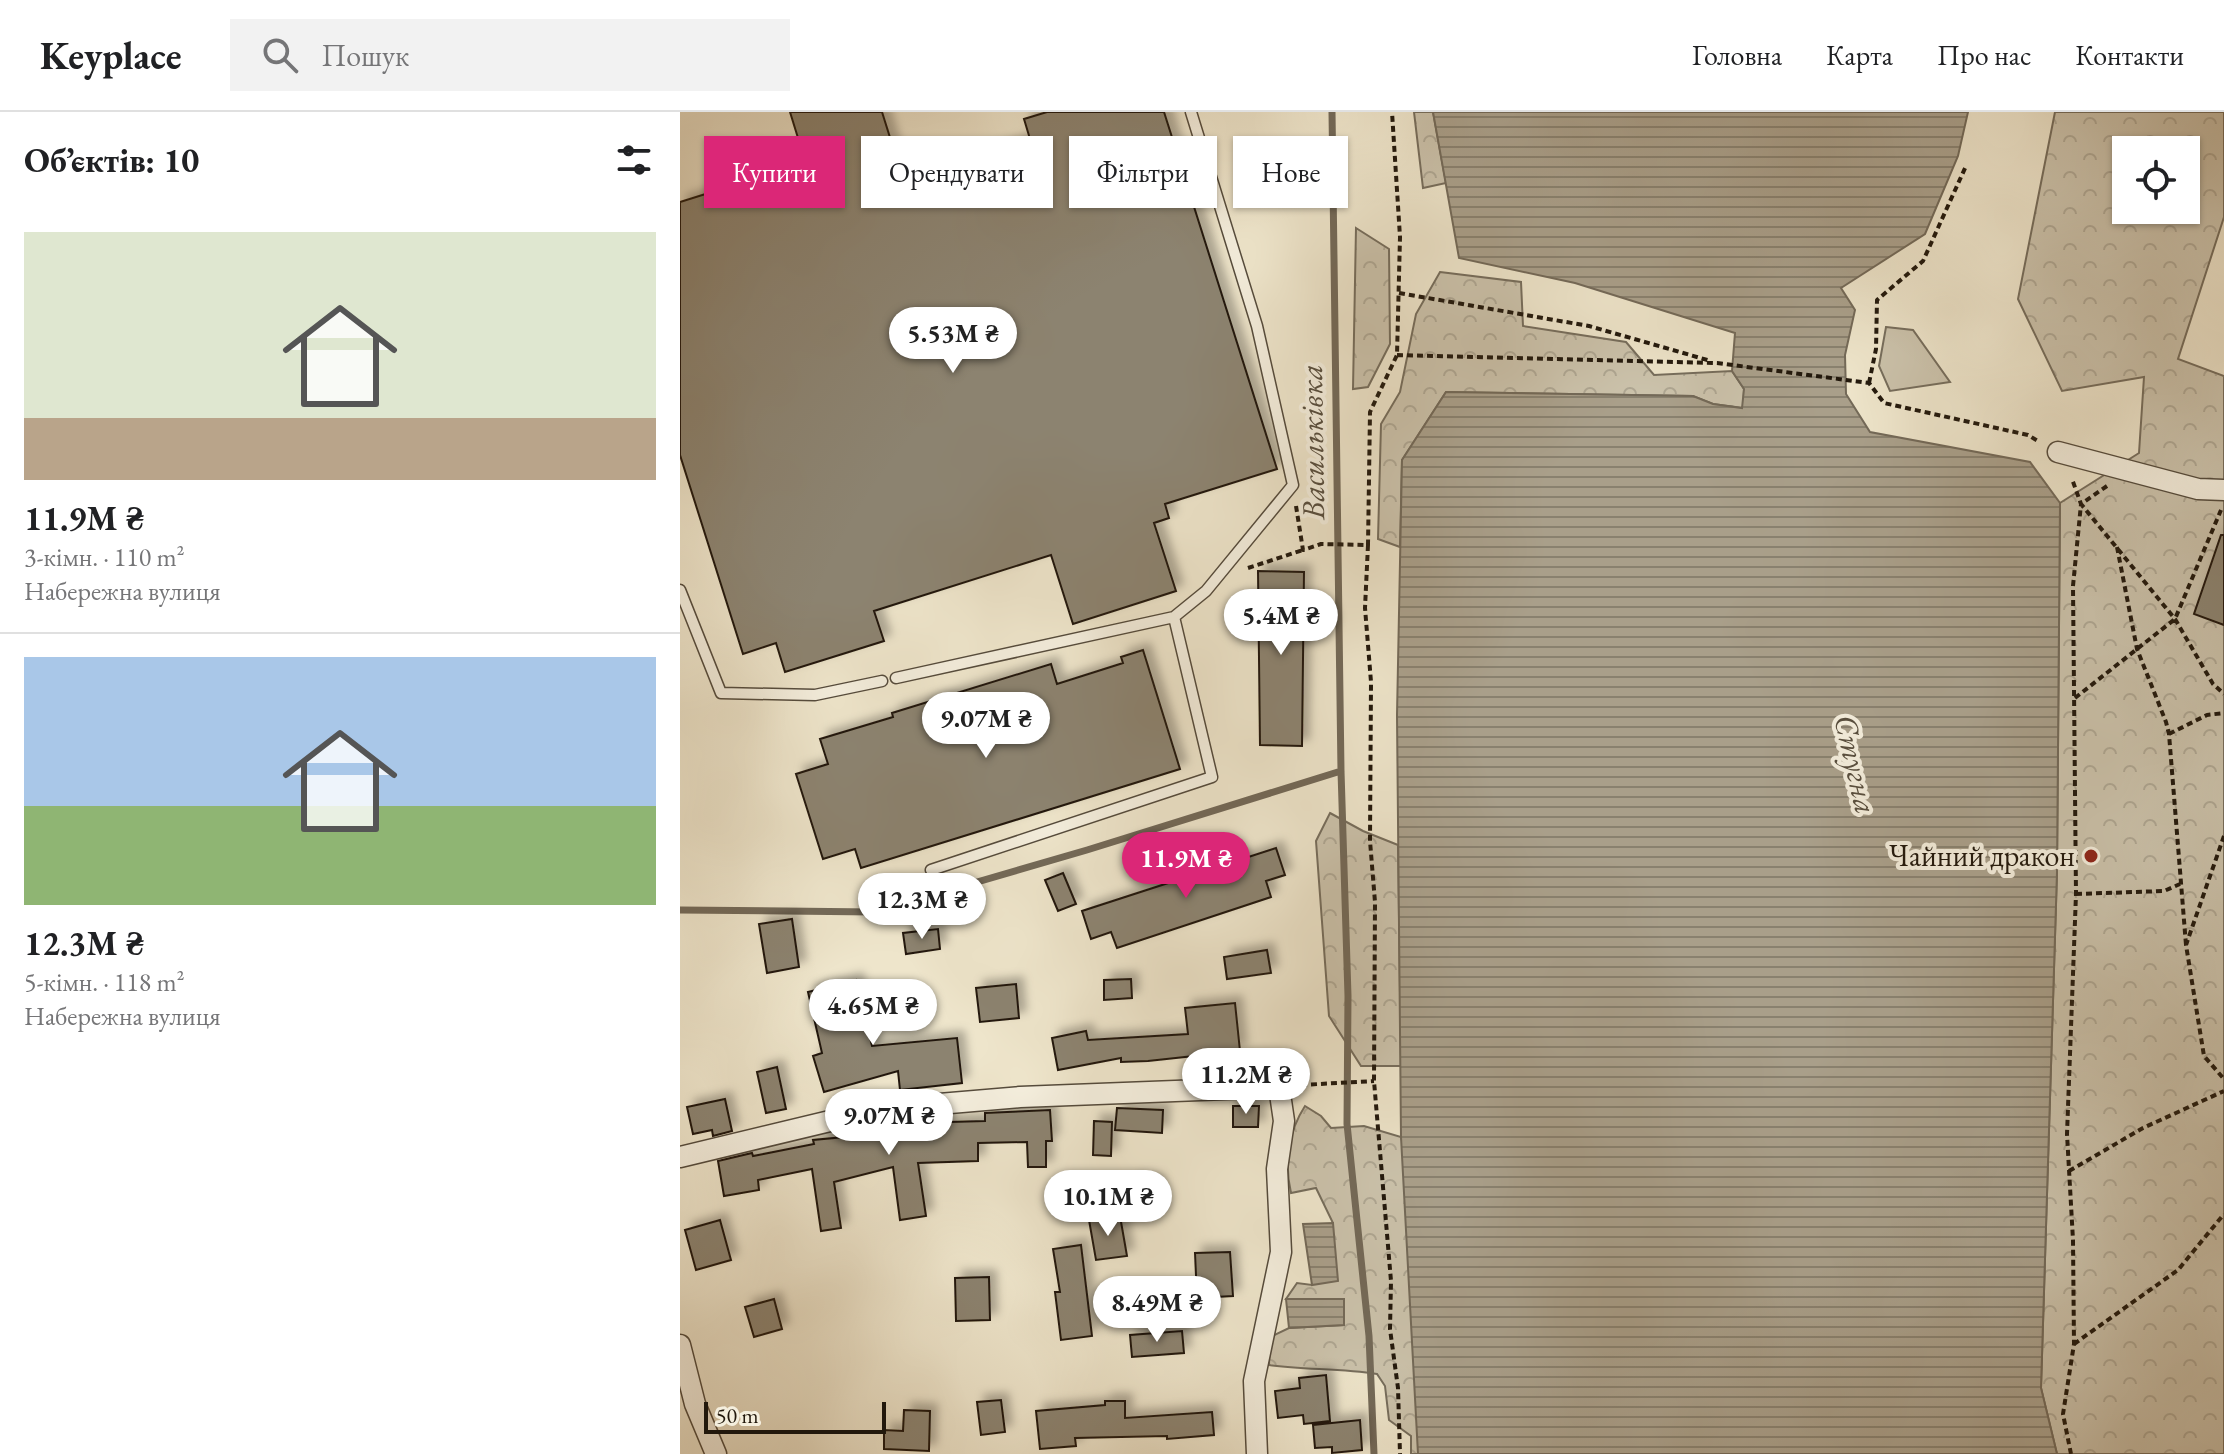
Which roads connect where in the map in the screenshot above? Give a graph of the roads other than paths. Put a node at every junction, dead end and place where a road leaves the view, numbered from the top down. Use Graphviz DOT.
graph roads {
  1 [pos="1191,112"];
  2 [pos="2058,452"];
  3 [pos="2224,490"];
  4 [pos="680,590"];
  5 [pos="1174,617"];
  6 [pos="896,678"];
  7 [pos="882,681"];
  8 [pos="931,870"];
  9 [pos="680,1157"];
  10 [pos="680,1345"];
  11 [pos="716,1454"];
  12 [pos="1257,1454"];
  1 -- 5 [label="lane"];
  2 -- 3 [label="street"];
  4 -- 7 [label="lane"];
  5 -- 6 [label="lane"];
  5 -- 8 [label="lane"];
  9 -- 12 [label="street"];
  10 -- 11 [label="street"];
}
